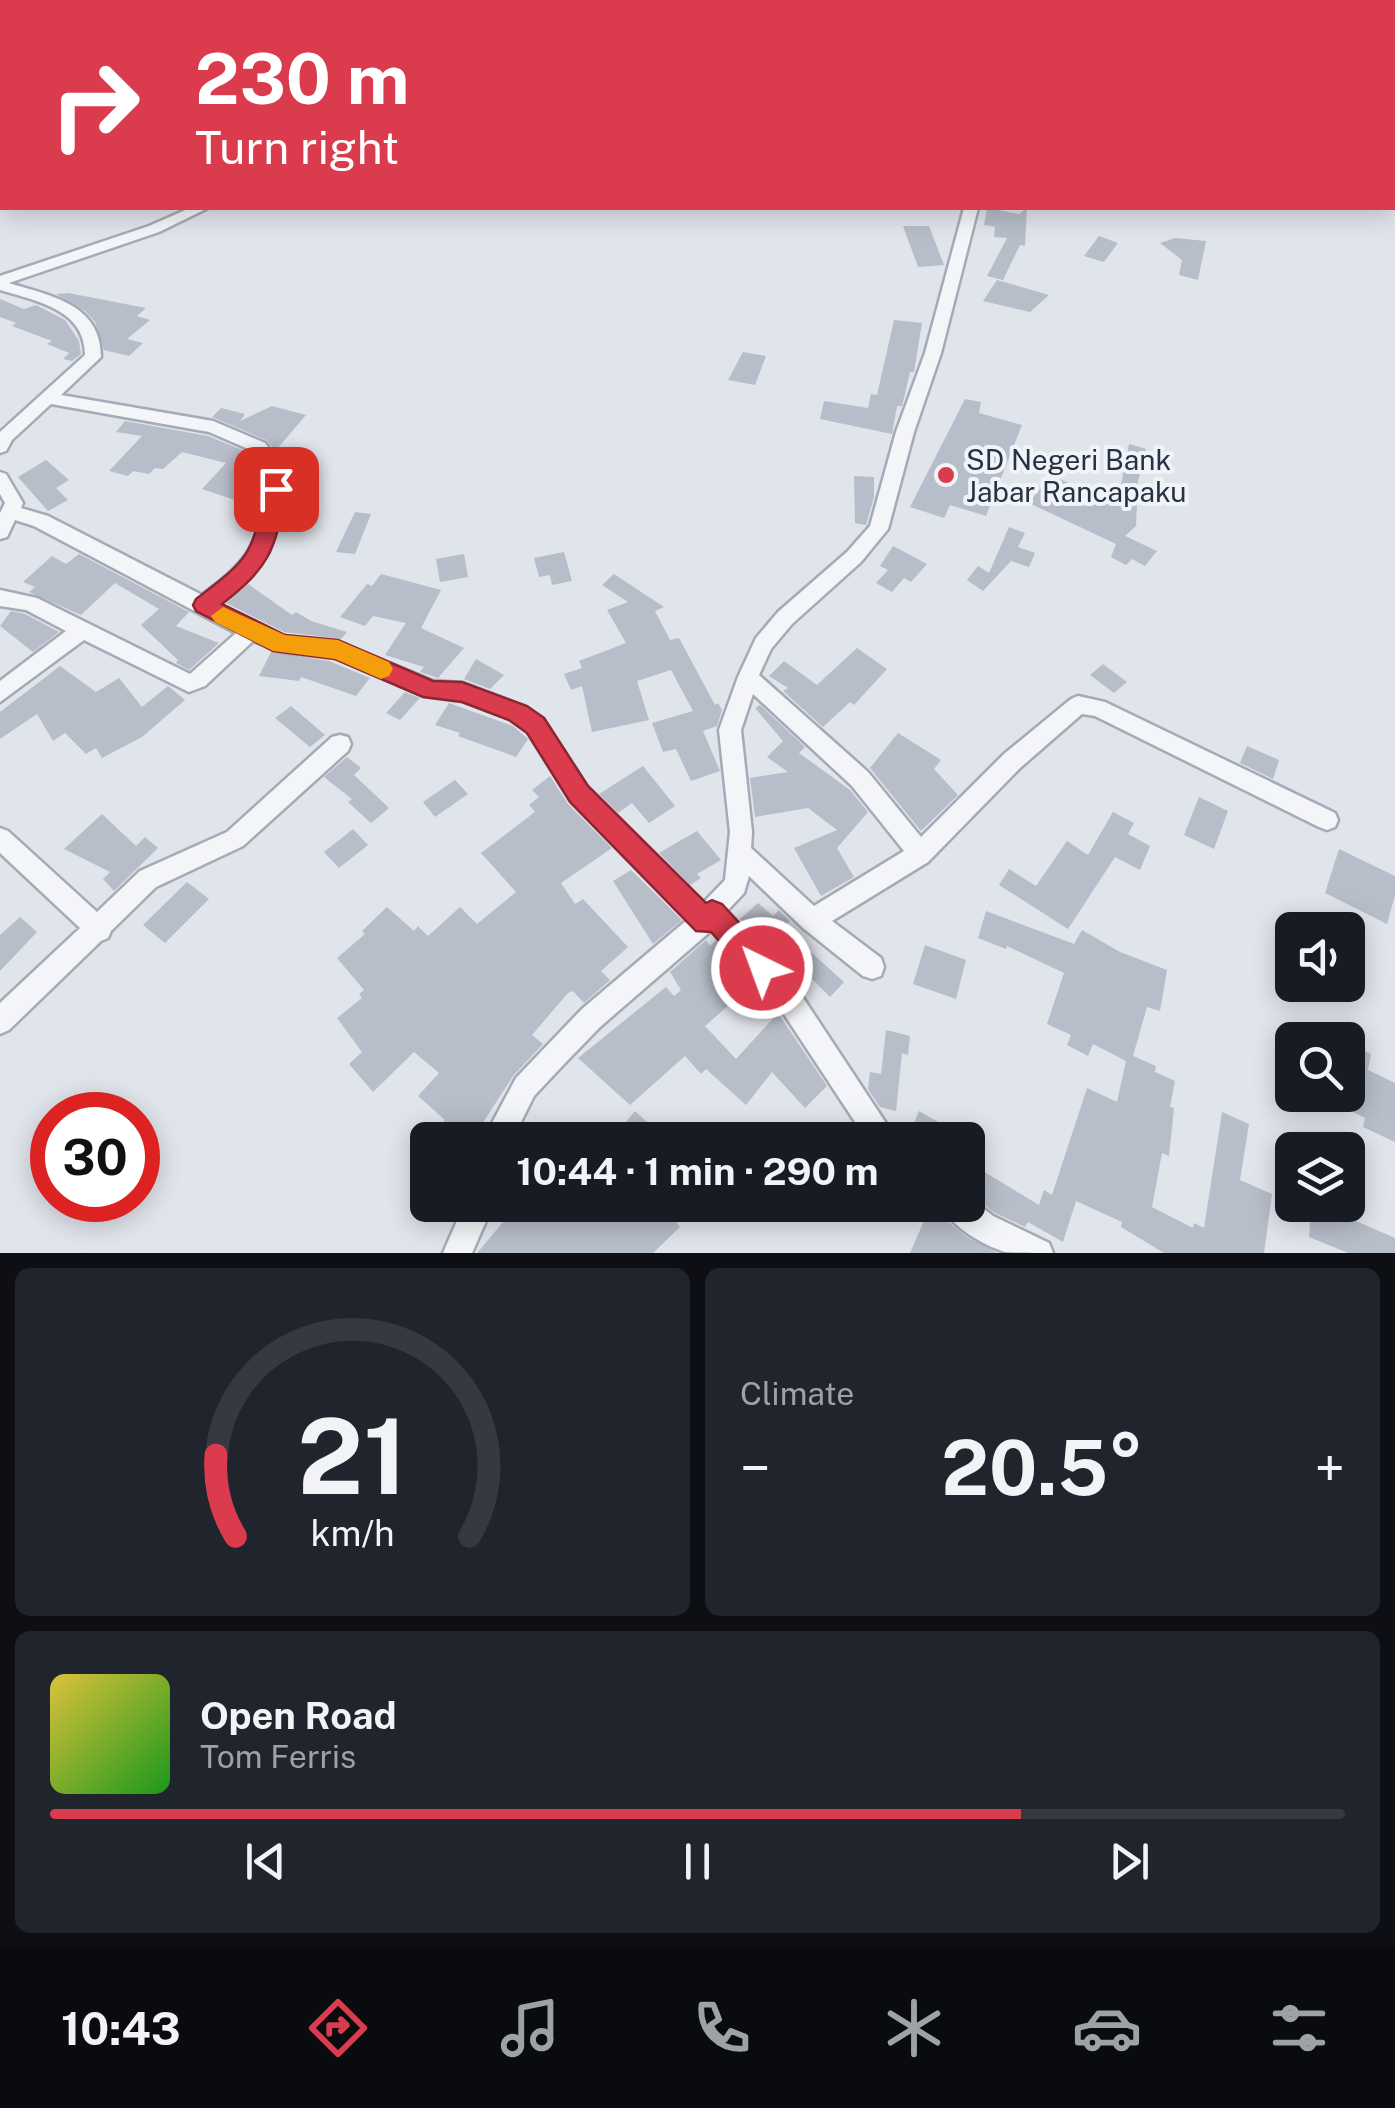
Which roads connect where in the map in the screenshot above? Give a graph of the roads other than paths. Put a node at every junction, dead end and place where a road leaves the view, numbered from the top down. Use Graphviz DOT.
graph roads {
  1 [pos="197,210"];
  2 [pos="970,210"];
  3 [pos="0,283"];
  4 [pos="46,398"];
  5 [pos="0,447"];
  6 [pos="259,447"];
  7 [pos="0,478"];
  8 [pos="276,489"];
  9 [pos="11,512"];
  10 [pos="0,532"];
  11 [pos="0,598"];
  12 [pos="204,605"];
  13 [pos="82,630"];
  14 [pos="251,632"];
  15 [pos="748,677"];
  16 [pos="0,693"];
  17 [pos="340,744"];
  18 [pos="1327,820"];
  19 [pos="3,846"];
  20 [pos="740,853"];
  21 [pos="920,854"];
  22 [pos="709,917"];
  23 [pos="812,920"];
  24 [pos="99,930"];
  25 [pos="872,967"];
  26 [pos="1,1018"];
  27 [pos="507,1122"];
  28 [pos="870,1122"];
  29 [pos="472,1222"];
  30 [pos="978,1222"];
  31 [pos="457,1253"];
  32 [pos="1039,1253"];
  1 -- 3 [label="street"];
  2 -- 15 [label="street"];
  3 -- 4 [label="street"];
  4 -- 5 [label="street"];
  4 -- 6 [label="street"];
  7 -- 9 [label="street"];
  8 -- 12 [label="street"];
  9 -- 10 [label="street"];
  9 -- 12 [label="street"];
  11 -- 13 [label="street"];
  12 -- 14 [label="street"];
  13 -- 14 [label="street"];
  13 -- 16 [label="street"];
  14 -- 22 [label="street"];
  15 -- 20 [label="street"];
  15 -- 21 [label="street"];
  17 -- 24 [label="street"];
  18 -- 21 [label="street"];
  19 -- 24 [label="street"];
  20 -- 22 [label="street"];
  20 -- 23 [label="street"];
  21 -- 23 [label="street"];
  22 -- 27 [label="street"];
  22 -- 28 [label="street"];
  23 -- 25 [label="street"];
  24 -- 26 [label="street"];
  29 -- 31 [label="street"];
  30 -- 32 [label="street"];
}
